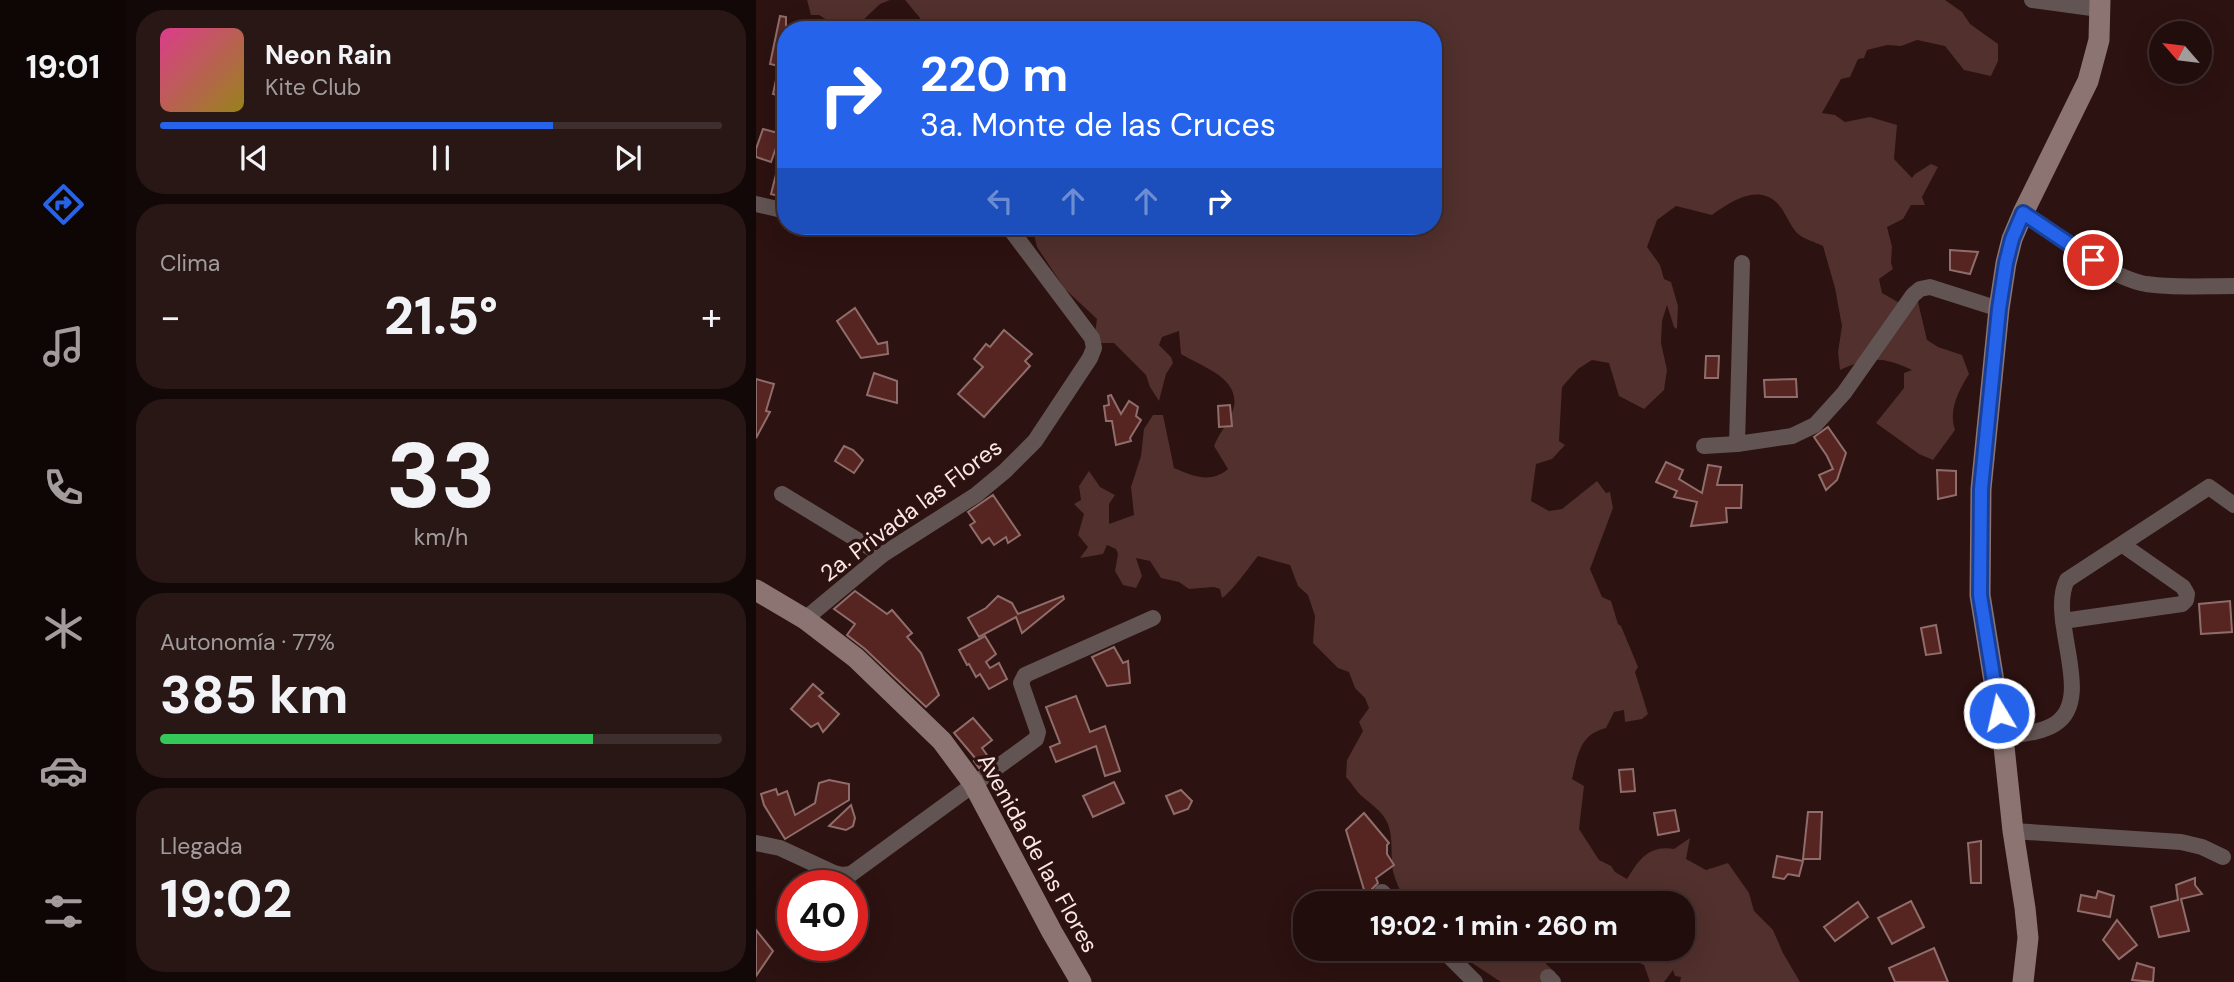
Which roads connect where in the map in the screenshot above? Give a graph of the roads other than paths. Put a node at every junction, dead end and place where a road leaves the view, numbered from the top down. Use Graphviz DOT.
graph roads {
  1 [pos="2032,0"];
  2 [pos="2100,4"];
  3 [pos="756,204"];
  4 [pos="777,209"];
  5 [pos="2023,213"];
  6 [pos="1015,235"];
  7 [pos="1742,263"];
  8 [pos="2233,286"];
  9 [pos="1999,309"];
  10 [pos="1737,444"];
  11 [pos="1704,446"];
  12 [pos="782,494"];
  13 [pos="2234,505"];
  14 [pos="2123,545"];
  15 [pos="882,555"];
  16 [pos="756,590"];
  17 [pos="1153,618"];
  18 [pos="805,619"];
  19 [pos="2063,621"];
  20 [pos="2003,737"];
  21 [pos="974,783"];
  22 [pos="2013,831"];
  23 [pos="756,843"];
  24 [pos="2223,857"];
  25 [pos="1454,961"];
  26 [pos="1081,982"];
  27 [pos="1475,982"];
  28 [pos="2023,982"];
  1 -- 2 [label="street"];
  2 -- 5 [label="street"];
  3 -- 4 [label="street"];
  5 -- 8 [label="street"];
  5 -- 9 [label="street"];
  6 -- 15 [label="street, 2a. Privada las Flores"];
  7 -- 10 [label="street"];
  9 -- 10 [label="street"];
  9 -- 20 [label="street"];
  10 -- 11 [label="street"];
  12 -- 15 [label="street"];
  13 -- 14 [label="street"];
  14 -- 19 [label="street"];
  14 -- 19 [label="street"];
  15 -- 18 [label="street, 2a. Privada las Flores"];
  16 -- 18 [label="street, Avenida de las Flores"];
  17 -- 21 [label="street"];
  18 -- 21 [label="street, Avenida de las Flores"];
  19 -- 20 [label="street"];
  20 -- 22 [label="street"];
  21 -- 23 [label="street"];
  21 -- 26 [label="street, Avenida de las Flores"];
  22 -- 24 [label="street"];
  22 -- 28 [label="street"];
  25 -- 27 [label="street"];
}
